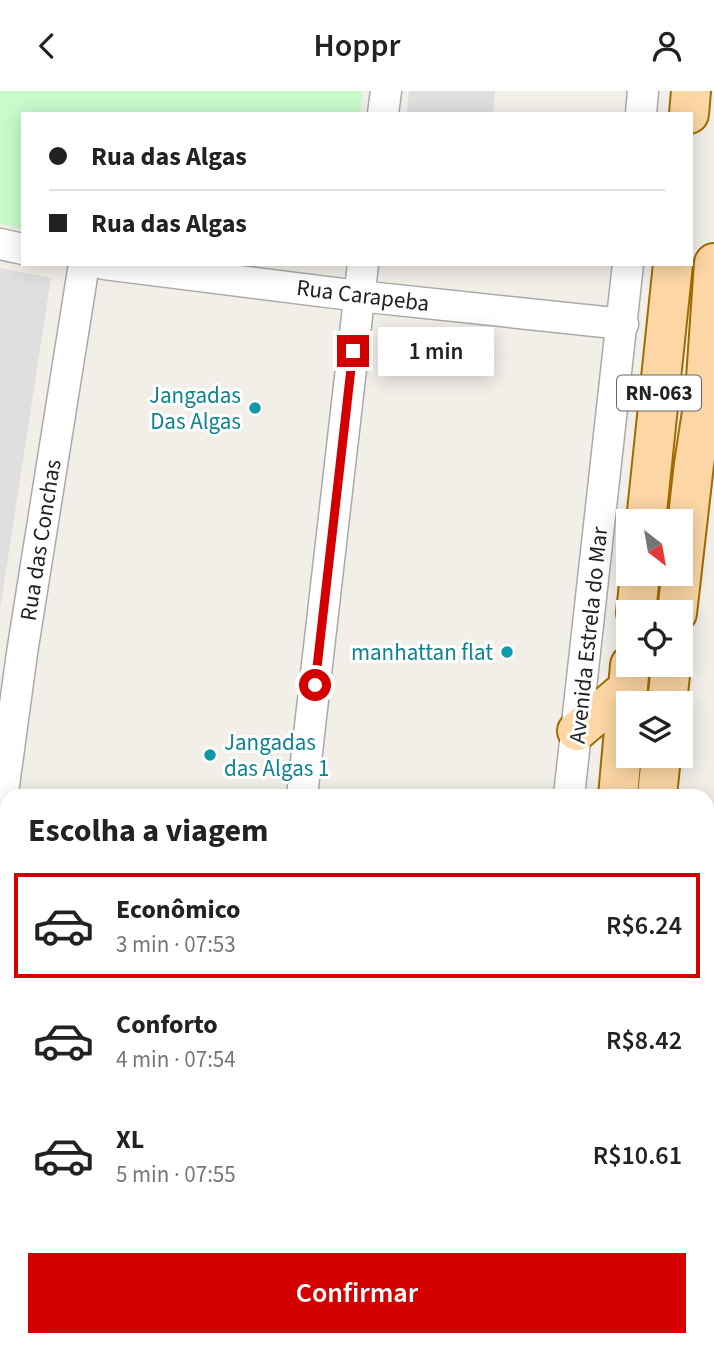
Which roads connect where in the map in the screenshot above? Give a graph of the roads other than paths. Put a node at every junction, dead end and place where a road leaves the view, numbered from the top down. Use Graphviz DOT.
graph roads {
  1 [pos="386,91"];
  2 [pos="643,91"];
  3 [pos="691,91"];
  4 [pos="383,112"];
  5 [pos="641,112"];
  6 [pos="689,112"];
  7 [pos="0,244"];
  8 [pos="21,249"];
  9 [pos="714,263"];
  10 [pos="84,266"];
  11 [pos="120,266"];
  12 [pos="363,266"];
  13 [pos="628,266"];
  14 [pos="673,266"];
  15 [pos="359,296"];
  16 [pos="623,324"];
  17 [pos="709,402"];
  18 [pos="647,509"];
  19 [pos="678,600"];
  20 [pos="629,677"];
  21 [pos="577,731"];
  22 [pos="660,768"];
  23 [pos="4,789"];
  24 [pos="303,789"];
  25 [pos="570,789"];
  26 [pos="619,789"];
  27 [pos="658,789"];
  28 [pos="714,912"];
  29 [pos="714,920"];
  1 -- 4 [label="street"];
  2 -- 5 [label="street"];
  3 -- 6 [label="main road"];
  7 -- 8 [label="street"];
  9 -- 17 [label="main road, RN-063"];
  10 -- 23 [label="street, Rua das Conchas"];
  11 -- 15 [label="street, Rua Carapeba"];
  12 -- 15 [label="street"];
  13 -- 16 [label="street, Avenida Estrela do Mar"];
  14 -- 18 [label="main road, RN-063"];
  15 -- 16 [label="street, Rua Carapeba"];
  15 -- 24 [label="street"];
  16 -- 21 [label="street, Avenida Estrela do Mar"];
  17 -- 19 [label="main road, RN-063"];
  20 -- 21 [label="main road"];
  20 -- 26 [label="main road"];
  21 -- 25 [label="street, Avenida Estrela do Mar"];
  22 -- 27 [label="main road"];
  28 -- 29 [label="street"];
}
